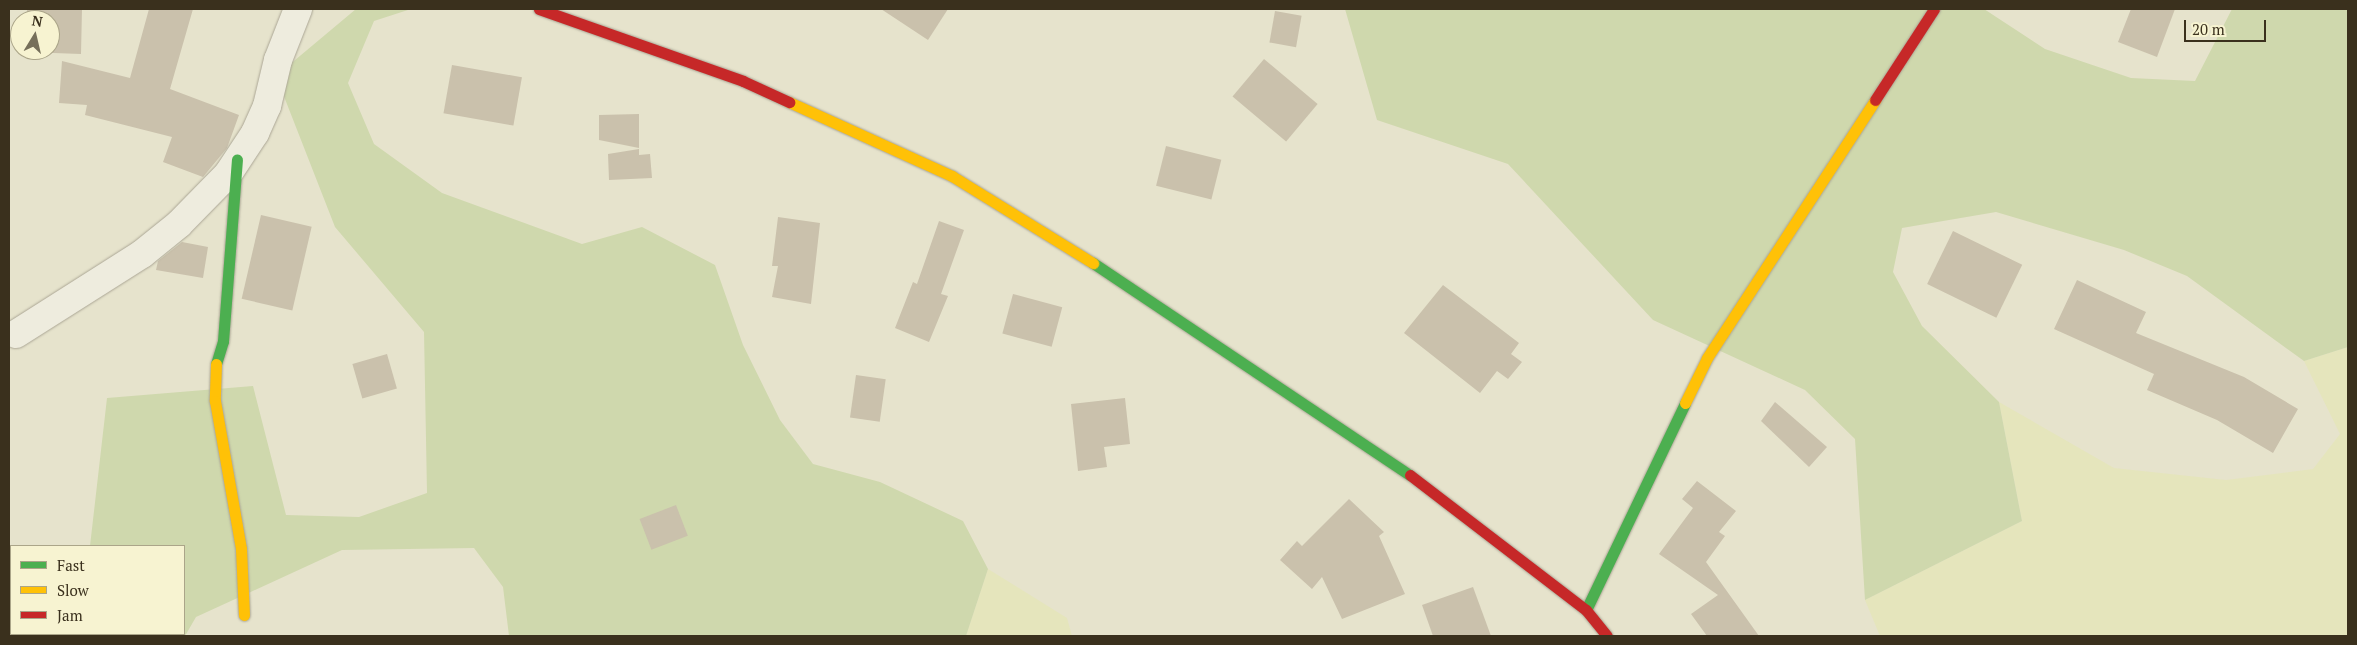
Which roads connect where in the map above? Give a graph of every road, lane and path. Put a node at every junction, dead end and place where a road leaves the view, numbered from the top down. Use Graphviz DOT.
graph roads {
  1 [pos="298,9"];
  2 [pos="539,9"];
  3 [pos="1934,9"];
  4 [pos="237,160"];
  5 [pos="16,334"];
  6 [pos="1586,610"];
  7 [pos="244,615"];
  8 [pos="1607,636"];
  1 -- 4 [label="street"];
  2 -- 6 [label="main road"];
  3 -- 6 [label="main road"];
  4 -- 5 [label="street"];
  4 -- 7 [label="main road"];
  6 -- 8 [label="main road"];
}
